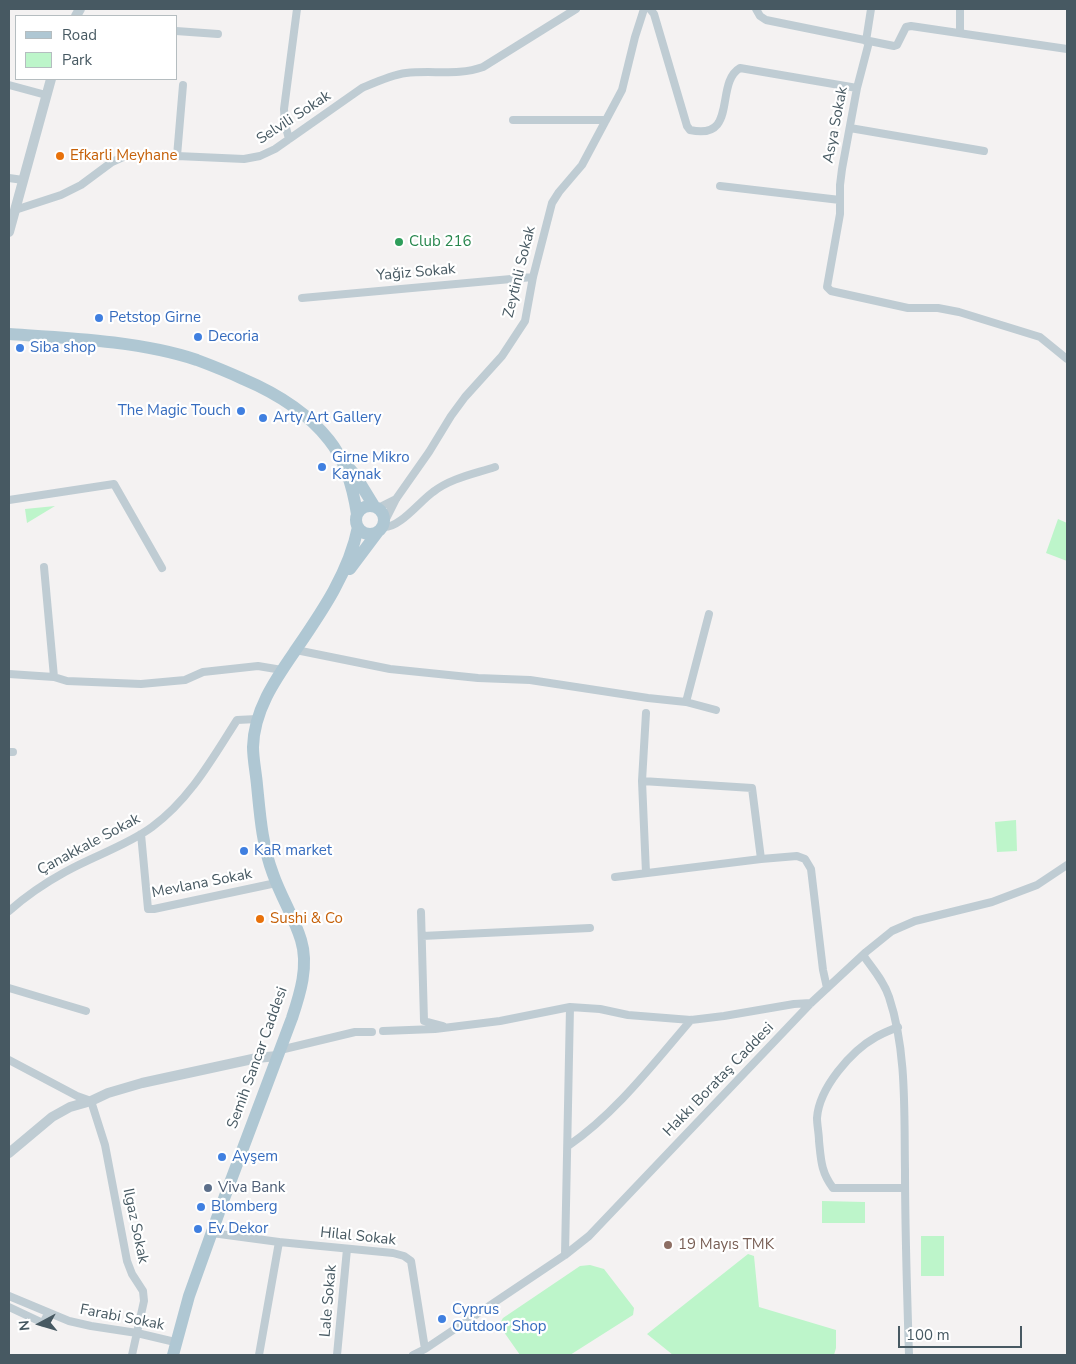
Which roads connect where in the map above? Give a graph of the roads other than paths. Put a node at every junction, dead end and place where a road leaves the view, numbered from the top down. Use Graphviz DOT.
graph roads {
  1 [pos="297,9"];
  2 [pos="576,9"];
  3 [pos="644,9"];
  4 [pos="650,9"];
  5 [pos="756,9"];
  6 [pos="871,9"];
  7 [pos="960,9"];
  8 [pos="178,31"];
  9 [pos="960,33"];
  10 [pos="218,34"];
  11 [pos="867,41"];
  12 [pos="1067,49"];
  13 [pos="51,80"];
  14 [pos="9,85"];
  15 [pos="183,85"];
  16 [pos="857,88"];
  17 [pos="46,95"];
  18 [pos="513,120"];
  19 [pos="606,120"];
  20 [pos="850,128"];
  21 [pos="290,139"];
  22 [pos="984,151"];
  23 [pos="177,156"];
  24 [pos="9,178"];
  25 [pos="23,180"];
  26 [pos="720,186"];
  27 [pos="840,200"];
  28 [pos="15,210"];
  29 [pos="9,232"];
  30 [pos="533,277"];
  31 [pos="302,298"];
  32 [pos="9,326"];
  33 [pos="9,336"];
  34 [pos="39,336"];
  35 [pos="1067,359"];
  36 [pos="340,459"];
  37 [pos="495,467"];
  38 [pos="396,499"];
  39 [pos="9,500"];
  40 [pos="376,507"];
  41 [pos="357,521"];
  42 [pos="381,528"];
  43 [pos="44,566"];
  44 [pos="162,568"];
  45 [pos="339,580"];
  46 [pos="709,614"];
  47 [pos="296,650"];
  48 [pos="282,670"];
  49 [pos="9,674"];
  50 [pos="54,677"];
  51 [pos="686,702"];
  52 [pos="716,710"];
  53 [pos="646,713"];
  54 [pos="257,719"];
  55 [pos="642,781"];
  56 [pos="140,834"];
  57 [pos="760,859"];
  58 [pos="1067,865"];
  59 [pos="646,873"];
  60 [pos="615,877"];
  61 [pos="276,882"];
  62 [pos="9,911"];
  63 [pos="422,912"];
  64 [pos="590,928"];
  65 [pos="422,936"];
  66 [pos="863,955"];
  67 [pos="9,988"];
  68 [pos="827,988"];
  69 [pos="810,1003"];
  70 [pos="570,1007"];
  71 [pos="86,1011"];
  72 [pos="691,1020"];
  73 [pos="450,1027"];
  74 [pos="898,1027"];
  75 [pos="383,1031"];
  76 [pos="372,1032"];
  77 [pos="279,1053"];
  78 [pos="9,1060"];
  79 [pos="91,1102"];
  80 [pos="568,1146"];
  81 [pos="9,1153"];
  82 [pos="905,1188"];
  83 [pos="212,1233"];
  84 [pos="279,1242"];
  85 [pos="348,1249"];
  86 [pos="565,1255"];
  87 [pos="9,1296"];
  88 [pos="9,1307"];
  89 [pos="48,1314"];
  90 [pos="138,1333"];
  91 [pos="174,1349"];
  92 [pos="425,1349"];
  93 [pos="132,1355"];
  94 [pos="259,1355"];
  95 [pos="338,1355"];
  96 [pos="413,1355"];
  97 [pos="909,1355"];
  1 -- 21 [label="street"];
  2 -- 21 [label="street, Selvili Sokak"];
  3 -- 19 [label="street, Zeytinli Sokak"];
  4 -- 16 [label="street"];
  5 -- 11 [label="street"];
  6 -- 11 [label="street, Asya Sokak"];
  7 -- 9 [label="street"];
  8 -- 10 [label="street"];
  9 -- 11 [label="street"];
  9 -- 12 [label="street"];
  11 -- 16 [label="street, Asya Sokak"];
  13 -- 17 [label="street"];
  14 -- 17 [label="street"];
  15 -- 23 [label="street"];
  16 -- 20 [label="street, Asya Sokak"];
  17 -- 25 [label="street"];
  18 -- 19 [label="street"];
  19 -- 30 [label="street, Zeytinli Sokak"];
  20 -- 22 [label="street"];
  20 -- 27 [label="street, Asya Sokak"];
  21 -- 23 [label="street, Selvili Sokak"];
  23 -- 28 [label="street, Selvili Sokak"];
  24 -- 25 [label="street"];
  25 -- 28 [label="street"];
  26 -- 27 [label="street"];
  27 -- 35 [label="street, Asya Sokak"];
  28 -- 29 [label="street"];
  30 -- 31 [label="street, Yağiz Sokak"];
  30 -- 38 [label="street, Zeytinli Sokak"];
  32 -- 34 [label="main road, Semih Sancar Caddesi"];
  33 -- 34 [label="main road, Semih Sancar Caddesi"];
  34 -- 36 [label="main road, Semih Sancar Caddesi"];
  36 -- 40 [label="main road, Semih Sancar Caddesi"];
  36 -- 41 [label="main road, Semih Sancar Caddesi"];
  37 -- 42 [label="street"];
  38 -- 40 [label="street"];
  38 -- 42 [label="street, Zeytinli Sokak"];
  39 -- 44 [label="street"];
  40 -- 41 [label="main road"];
  40 -- 42 [label="main road, Semih Sancar Caddesi"];
  41 -- 42 [label="main road"];
  41 -- 45 [label="main road, Semih Sancar Caddesi"];
  42 -- 45 [label="main road, Semih Sancar Caddesi"];
  43 -- 50 [label="street"];
  45 -- 47 [label="main road, Semih Sancar Caddesi"];
  46 -- 51 [label="street"];
  47 -- 48 [label="main road, Semih Sancar Caddesi"];
  47 -- 51 [label="street"];
  48 -- 50 [label="street"];
  48 -- 54 [label="main road, Semih Sancar Caddesi"];
  49 -- 50 [label="street"];
  51 -- 52 [label="street"];
  53 -- 55 [label="street"];
  54 -- 56 [label="street, Çanakkale Sokak"];
  54 -- 61 [label="main road, Semih Sancar Caddesi"];
  55 -- 57 [label="street"];
  55 -- 59 [label="street"];
  56 -- 61 [label="street, Mevlana Sokak"];
  56 -- 62 [label="street, Çanakkale Sokak"];
  57 -- 59 [label="street"];
  57 -- 68 [label="street"];
  58 -- 66 [label="street, Hakkı Borataş Caddesi"];
  59 -- 60 [label="street"];
  61 -- 77 [label="main road, Semih Sancar Caddesi"];
  63 -- 65 [label="street"];
  64 -- 65 [label="street"];
  65 -- 73 [label="street"];
  66 -- 68 [label="street, Hakkı Borataş Caddesi"];
  66 -- 74 [label="street"];
  67 -- 71 [label="street"];
  68 -- 69 [label="street, Hakkı Borataş Caddesi"];
  69 -- 72 [label="street"];
  69 -- 86 [label="street, Hakkı Borataş Caddesi"];
  70 -- 72 [label="street"];
  70 -- 73 [label="street"];
  70 -- 80 [label="street"];
  72 -- 80 [label="street"];
  73 -- 75 [label="street"];
  74 -- 82 [label="street"];
  74 -- 82 [label="street"];
  76 -- 77 [label="street"];
  77 -- 79 [label="street"];
  77 -- 83 [label="main road, Semih Sancar Caddesi"];
  78 -- 79 [label="street"];
  79 -- 81 [label="street"];
  79 -- 90 [label="street, Ilgaz Sokak"];
  80 -- 86 [label="street"];
  82 -- 97 [label="street"];
  83 -- 84 [label="street, Hilal Sokak"];
  83 -- 91 [label="main road, Semih Sancar Caddesi"];
  84 -- 85 [label="street, Hilal Sokak"];
  84 -- 94 [label="street"];
  85 -- 92 [label="street, Hilal Sokak"];
  85 -- 95 [label="street, Lale Sokak"];
  86 -- 92 [label="street, Hakkı Borataş Caddesi"];
  87 -- 89 [label="street, Farabi Sokak"];
  88 -- 89 [label="street"];
  89 -- 90 [label="street, Farabi Sokak"];
  90 -- 91 [label="street, Farabi Sokak"];
  90 -- 93 [label="street, Ilgaz Sokak"];
  92 -- 96 [label="street, Hakkı Borataş Caddesi"];
}
